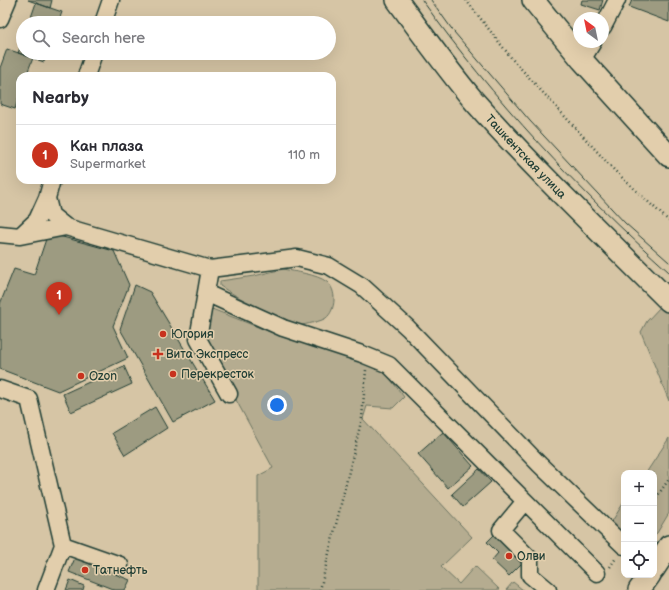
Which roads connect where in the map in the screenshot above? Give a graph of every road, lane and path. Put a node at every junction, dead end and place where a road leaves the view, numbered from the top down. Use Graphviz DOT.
graph roads {
  1 [pos="8,0"];
  2 [pos="111,0"];
  3 [pos="397,0"];
  4 [pos="466,0"];
  5 [pos="533,0"];
  6 [pos="617,0"];
  7 [pos="609,15"];
  8 [pos="105,16"];
  9 [pos="0,19"];
  10 [pos="589,48"];
  11 [pos="92,60"];
  12 [pos="582,60"];
  13 [pos="87,72"];
  14 [pos="669,156"];
  15 [pos="51,184"];
  16 [pos="47,198"];
  17 [pos="669,221"];
  18 [pos="66,227"];
  19 [pos="0,234"];
  20 [pos="20,236"];
  21 [pos="210,269"];
  22 [pos="206,293"];
  23 [pos="669,301"];
  24 [pos="367,356"];
  25 [pos="0,389"];
  26 [pos="228,394"];
  27 [pos="669,479"];
  28 [pos="657,497"];
  29 [pos="525,501"];
  30 [pos="621,543"];
  31 [pos="63,545"];
  32 [pos="669,546"];
  33 [pos="657,564"];
  34 [pos="120,565"];
  35 [pos="597,573"];
  36 [pos="648,578"];
  37 [pos="46,590"];
  38 [pos="320,590"];
  39 [pos="548,590"];
  40 [pos="639,590"];
  1 -- 9 [label="street"];
  2 -- 8 [label="street"];
  3 -- 23 [label="main road, Ташкентская улица"];
  4 -- 17 [label="path"];
  5 -- 12 [label="main road"];
  6 -- 7 [label="street"];
  10 -- 12 [label="street"];
  11 -- 13 [label="street"];
  12 -- 14 [label="main road"];
  15 -- 16 [label="street"];
  16 -- 18 [label="street"];
  16 -- 20 [label="street"];
  18 -- 20 [label="street"];
  18 -- 21 [label="street"];
  19 -- 20 [label="street"];
  21 -- 22 [label="street"];
  21 -- 30 [label="street"];
  22 -- 24 [label="street"];
  22 -- 26 [label="street"];
  24 -- 29 [label="street"];
  24 -- 38 [label="path"];
  25 -- 31 [label="street"];
  27 -- 28 [label="path"];
  29 -- 35 [label="street"];
  29 -- 39 [label="street"];
  31 -- 34 [label="street"];
  31 -- 37 [label="street"];
  32 -- 33 [label="main road"];
  36 -- 40 [label="main road"];
}
